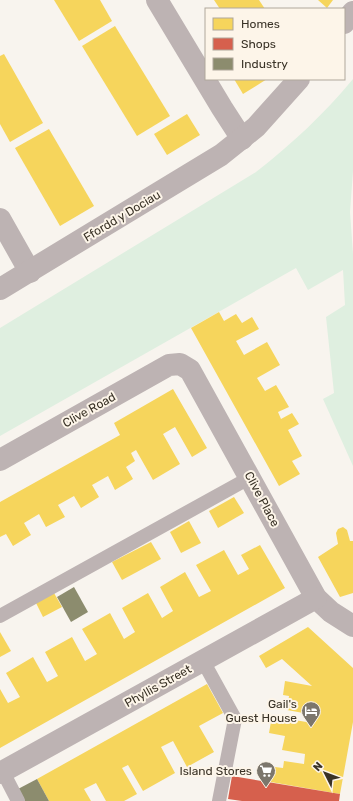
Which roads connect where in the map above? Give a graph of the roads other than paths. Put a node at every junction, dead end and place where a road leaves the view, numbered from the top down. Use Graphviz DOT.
graph roads {
  1 [pos="157,0"];
  2 [pos="353,12"];
  3 [pos="345,22"];
  4 [pos="205,80"];
  5 [pos="205,80"];
  6 [pos="298,80"];
  7 [pos="242,139"];
  8 [pos="0,219"];
  9 [pos="30,272"];
  10 [pos="0,289"];
  11 [pos="180,364"];
  12 [pos="0,460"];
  13 [pos="250,477"];
  14 [pos="316,598"];
  15 [pos="0,616"];
  16 [pos="353,626"];
  17 [pos="203,661"];
  18 [pos="1,773"];
  19 [pos="18,801"];
  20 [pos="219,801"];
  1 -- 5 [label="street"];
  2 -- 3 [label="street"];
  4 -- 7 [label="street"];
  6 -- 7 [label="street, Ffordd y Dociau"];
  7 -- 9 [label="street, Ffordd y Dociau"];
  8 -- 9 [label="street"];
  9 -- 10 [label="street, Ffordd y Dociau"];
  11 -- 12 [label="street, Clive Road"];
  11 -- 13 [label="street, Clive Place"];
  13 -- 14 [label="street, Clive Place"];
  13 -- 15 [label="lane"];
  14 -- 16 [label="street, Clive Place"];
  14 -- 17 [label="street, Phyllis Street"];
  17 -- 18 [label="street, Phyllis Street"];
  17 -- 20 [label="lane"];
  18 -- 19 [label="lane"];
}
